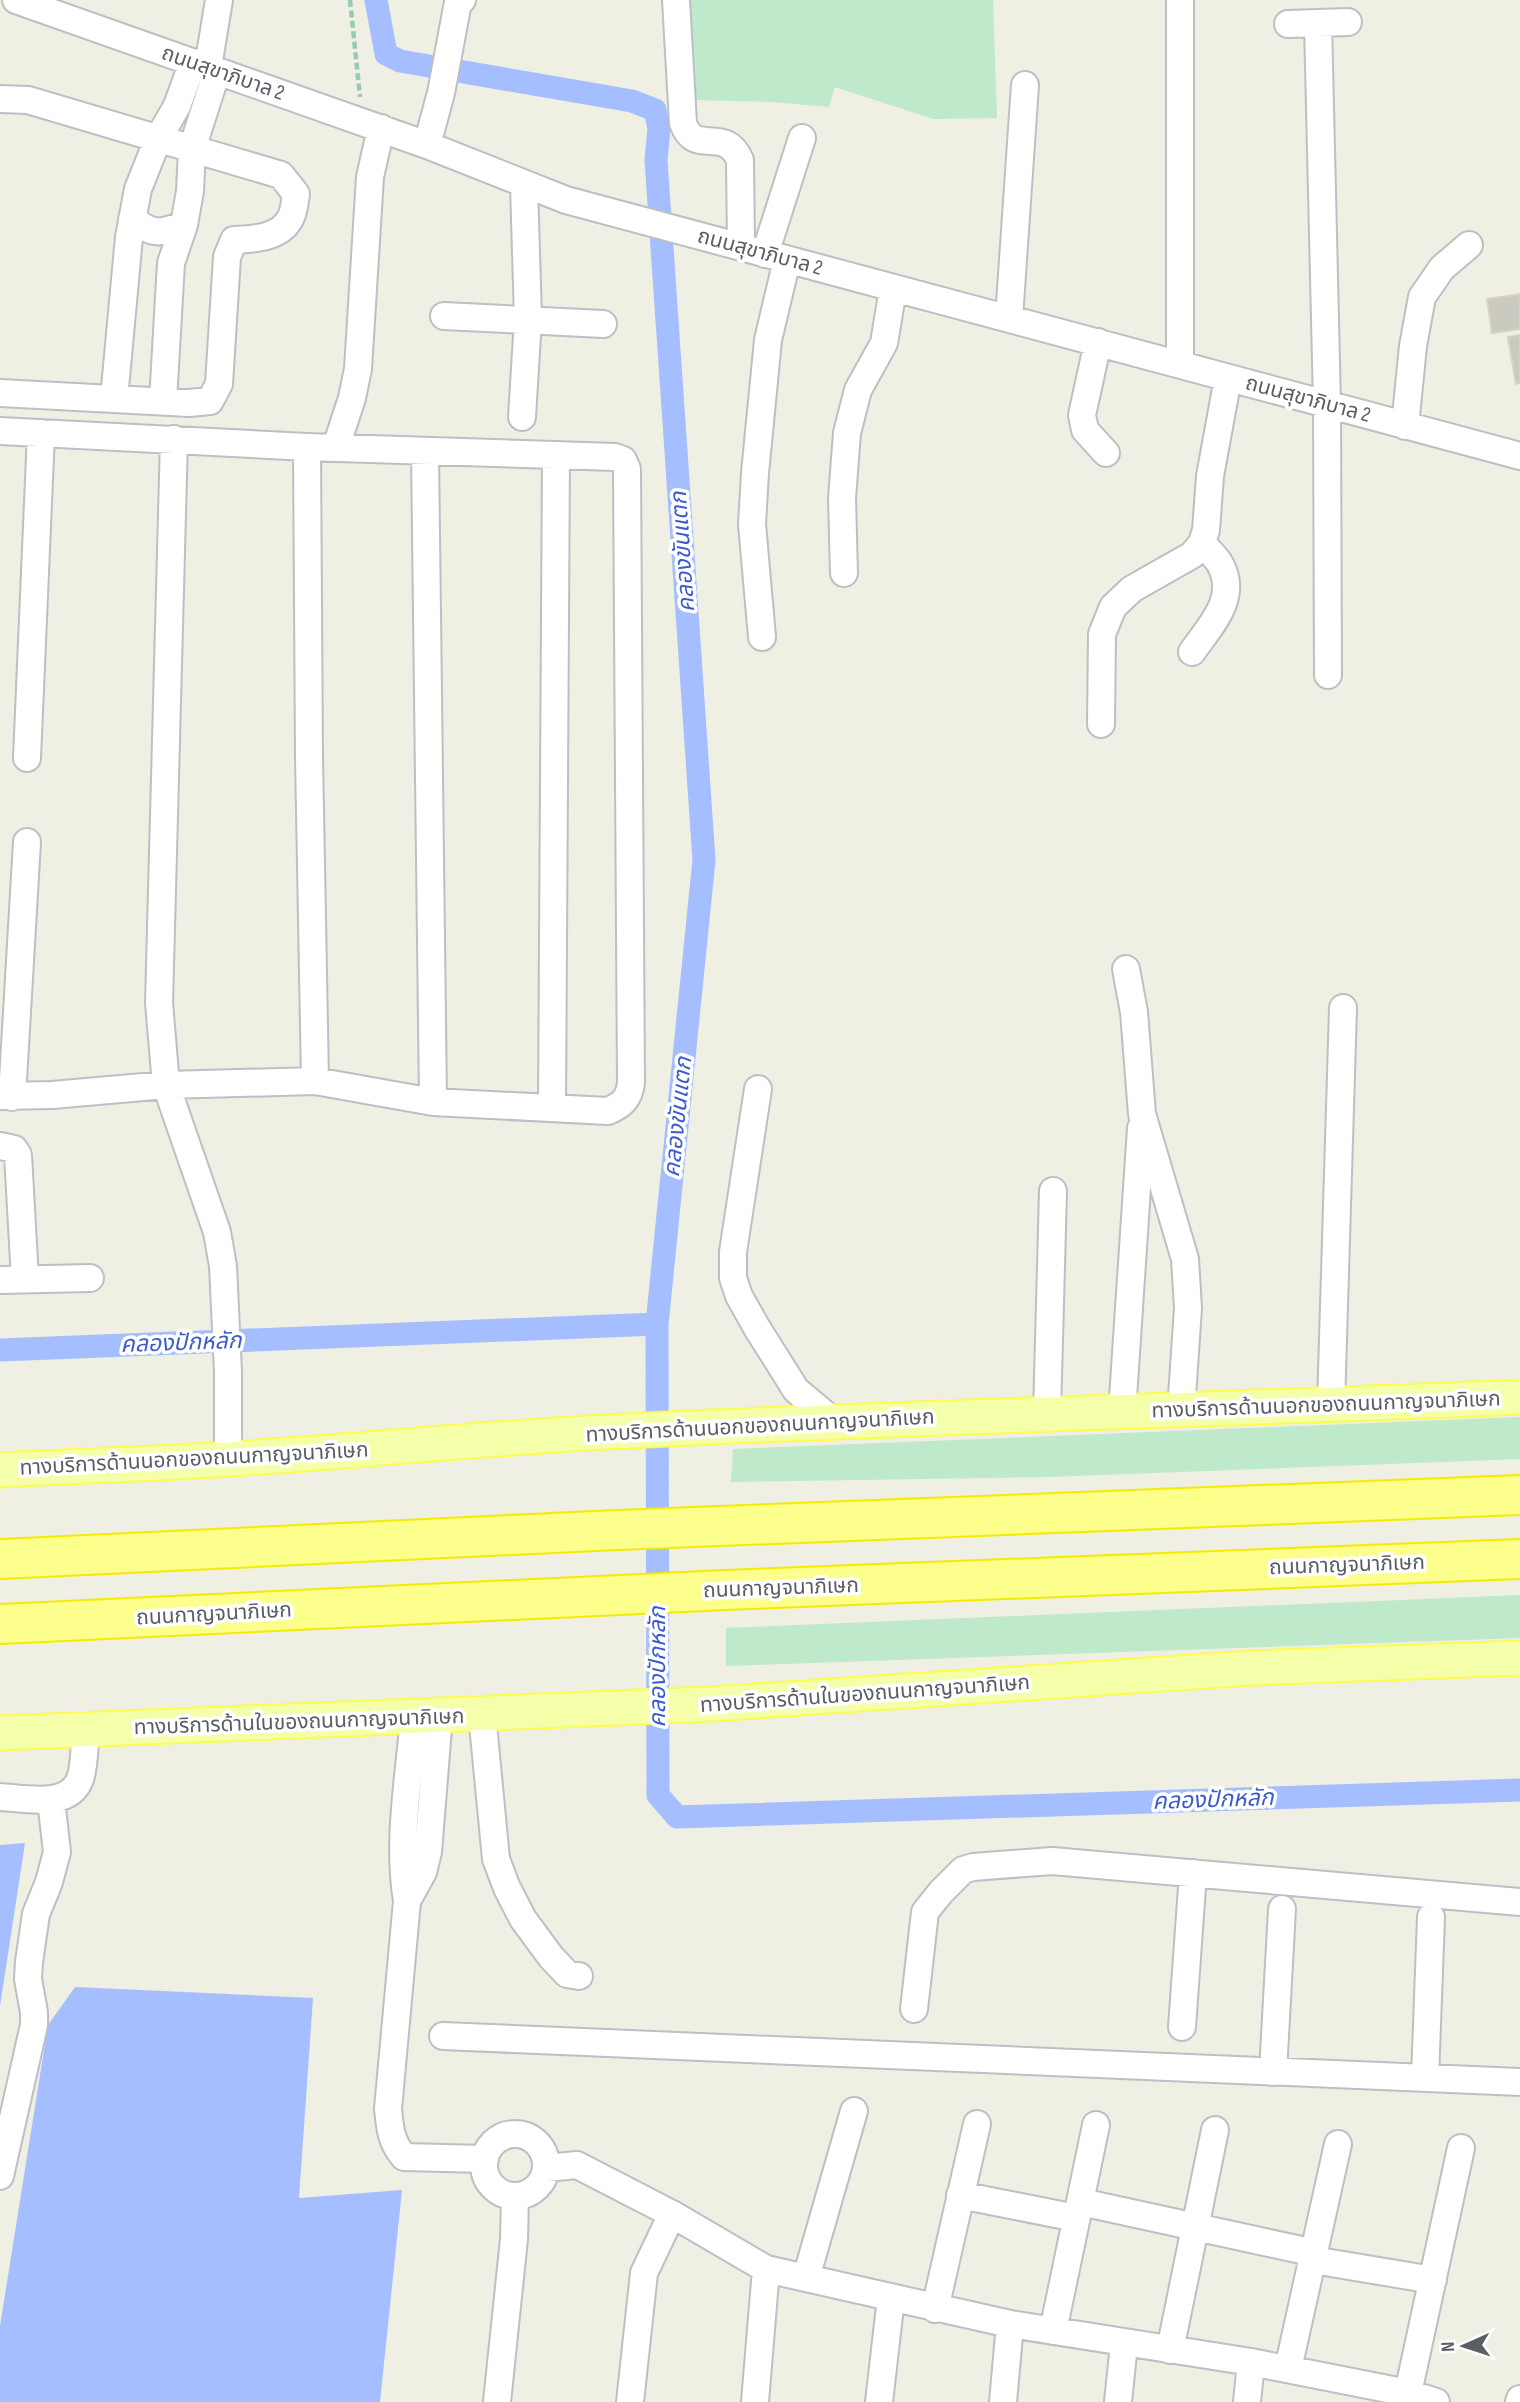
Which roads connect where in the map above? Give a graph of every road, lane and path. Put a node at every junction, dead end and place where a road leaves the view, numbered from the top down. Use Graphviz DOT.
graph roads {
  1 [pos="16,0"];
  2 [pos="219,0"];
  3 [pos="350,0"];
  4 [pos="676,0"];
  5 [pos="1180,0"];
  6 [pos="458,1"];
  7 [pos="56,7"];
  8 [pos="1348,22"];
  9 [pos="1318,23"];
  10 [pos="1288,24"];
  11 [pos="206,67"];
  12 [pos="1025,85"];
  13 [pos="0,99"];
  14 [pos="372,125"];
  15 [pos="802,138"];
  16 [pos="158,139"];
  17 [pos="427,145"];
  18 [pos="192,149"];
  19 [pos="524,185"];
  20 [pos="132,219"];
  21 [pos="184,225"];
  22 [pos="1469,245"];
  23 [pos="764,254"];
  24 [pos="893,289"];
  25 [pos="444,316"];
  26 [pos="1009,318"];
  27 [pos="528,320"];
  28 [pos="603,324"];
  29 [pos="1098,342"];
  30 [pos="1180,364"];
  31 [pos="1228,378"];
  32 [pos="0,393"];
  33 [pos="114,399"];
  34 [pos="163,401"];
  35 [pos="1327,404"];
  36 [pos="522,416"];
  37 [pos="1405,426"];
  38 [pos="0,431"];
  39 [pos="41,433"];
  40 [pos="174,439"];
  41 [pos="307,447"];
  42 [pos="336,447"];
  43 [pos="425,451"];
  44 [pos="1106,453"];
  45 [pos="556,455"];
  46 [pos="1520,456"];
  47 [pos="1202,543"];
  48 [pos="844,573"];
  49 [pos="762,636"];
  50 [pos="1192,652"];
  51 [pos="1328,675"];
  52 [pos="1101,724"];
  53 [pos="27,758"];
  54 [pos="27,842"];
  55 [pos="1126,969"];
  56 [pos="1343,1008"];
  57 [pos="316,1081"];
  58 [pos="166,1085"];
  59 [pos="758,1089"];
  60 [pos="6,1097"];
  61 [pos="433,1102"];
  62 [pos="552,1107"];
  63 [pos="1142,1114"];
  64 [pos="0,1146"];
  65 [pos="1053,1191"];
  66 [pos="90,1278"];
  67 [pos="12,1280"];
  68 [pos="1520,1397"];
  69 [pos="1331,1405"];
  70 [pos="1181,1411"];
  71 [pos="1122,1413"];
  72 [pos="1047,1415"];
  73 [pos="832,1421"];
  74 [pos="228,1460"];
  75 [pos="0,1470"];
  76 [pos="1520,1495"];
  77 [pos="0,1559"];
  78 [pos="1520,1559"];
  79 [pos="0,1624"];
  80 [pos="1520,1658"];
  81 [pos="482,1714"];
  82 [pos="427,1717"];
  83 [pos="86,1731"];
  84 [pos="0,1733"];
  85 [pos="0,1797"];
  86 [pos="51,1800"];
  87 [pos="1193,1873"];
  88 [pos="1520,1902"];
  89 [pos="1282,1909"];
  90 [pos="1431,1917"];
  91 [pos="579,1976"];
  92 [pos="914,2009"];
  93 [pos="1182,2027"];
  94 [pos="443,2036"];
  95 [pos="1273,2072"];
  96 [pos="1425,2078"];
  97 [pos="1520,2082"];
  98 [pos="854,2111"];
  99 [pos="977,2124"];
  100 [pos="1096,2125"];
  101 [pos="1214,2130"];
  102 [pos="1338,2144"];
  103 [pos="1461,2148"];
  104 [pos="485,2159"];
  105 [pos="546,2168"];
  106 [pos="0,2176"];
  107 [pos="960,2195"];
  108 [pos="515,2196"];
  109 [pos="1078,2210"];
  110 [pos="672,2214"];
  111 [pos="1195,2228"];
  112 [pos="1314,2257"];
  113 [pos="766,2269"];
  114 [pos="806,2278"];
  115 [pos="1433,2280"];
  116 [pos="891,2298"];
  117 [pos="935,2309"];
  118 [pos="1010,2324"];
  119 [pos="1053,2332"];
  120 [pos="1124,2344"];
  121 [pos="1170,2350"];
  122 [pos="1251,2362"];
  123 [pos="1289,2370"];
  124 [pos="1408,2393"];
  125 [pos="1371,2394"];
  126 [pos="497,2402"];
  127 [pos="630,2402"];
  128 [pos="755,2402"];
  129 [pos="879,2402"];
  130 [pos="1003,2402"];
  131 [pos="1118,2402"];
  132 [pos="1247,2402"];
  133 [pos="1436,2402"];
  1 -- 7 [label="street, ถนนสุขาภิบาล 2"];
  2 -- 11 [label="street"];
  3 -- 14 [label="path"];
  4 -- 23 [label="street"];
  5 -- 30 [label="street"];
  6 -- 17 [label="street"];
  7 -- 11 [label="street, ถนนสุขาภิบาล 2"];
  8 -- 9 [label="street"];
  9 -- 10 [label="street"];
  9 -- 35 [label="street"];
  11 -- 14 [label="street, ถนนสุขาภิบาล 2"];
  11 -- 16 [label="street"];
  11 -- 18 [label="street"];
  12 -- 26 [label="street"];
  13 -- 16 [label="street"];
  14 -- 17 [label="street, ถนนสุขาภิบาล 2"];
  14 -- 42 [label="street"];
  15 -- 23 [label="street"];
  16 -- 18 [label="street"];
  16 -- 20 [label="street"];
  17 -- 19 [label="street, ถนนสุขาภิบาล 2"];
  18 -- 21 [label="street"];
  18 -- 34 [label="street"];
  19 -- 23 [label="street, ถนนสุขาภิบาล 2"];
  19 -- 27 [label="street"];
  20 -- 21 [label="street"];
  20 -- 33 [label="street"];
  21 -- 34 [label="street"];
  22 -- 37 [label="street"];
  23 -- 24 [label="street, ถนนสุขาภิบาล 2"];
  23 -- 49 [label="street"];
  24 -- 26 [label="street, ถนนสุขาภิบาล 2"];
  24 -- 48 [label="street"];
  25 -- 27 [label="street"];
  26 -- 29 [label="street, ถนนสุขาภิบาล 2"];
  27 -- 28 [label="street"];
  27 -- 36 [label="street"];
  29 -- 30 [label="street, ถนนสุขาภิบาล 2"];
  29 -- 44 [label="street"];
  30 -- 31 [label="street, ถนนสุขาภิบาล 2"];
  31 -- 35 [label="street, ถนนสุขาภิบาล 2"];
  31 -- 47 [label="street"];
  32 -- 33 [label="street"];
  33 -- 34 [label="street"];
  35 -- 37 [label="street, ถนนสุขาภิบาล 2"];
  35 -- 51 [label="street"];
  37 -- 46 [label="street, ถนนสุขาภิบาล 2"];
  38 -- 39 [label="street"];
  39 -- 40 [label="street"];
  39 -- 53 [label="street"];
  40 -- 41 [label="street"];
  40 -- 58 [label="street"];
  41 -- 42 [label="street"];
  41 -- 57 [label="street"];
  42 -- 43 [label="street"];
  43 -- 45 [label="street"];
  43 -- 61 [label="street"];
  45 -- 62 [label="street"];
  45 -- 62 [label="street"];
  47 -- 50 [label="street"];
  47 -- 52 [label="street"];
  54 -- 60 [label="street"];
  55 -- 63 [label="street"];
  56 -- 69 [label="street"];
  57 -- 58 [label="street"];
  57 -- 61 [label="street"];
  58 -- 60 [label="street"];
  58 -- 74 [label="street"];
  59 -- 73 [label="street"];
  61 -- 62 [label="street"];
  63 -- 70 [label="street"];
  63 -- 71 [label="street"];
  64 -- 67 [label="street"];
  65 -- 72 [label="street"];
  66 -- 67 [label="street"];
  68 -- 69 [label="main road, ทางบริการด้านนอกของถนนกาญจนาภิเษก"];
  69 -- 70 [label="main road, ทางบริการด้านนอกของถนนกาญจนาภิเษก"];
  70 -- 71 [label="main road, ทางบริการด้านนอกของถนนกาญจนาภิเษก"];
  71 -- 72 [label="main road, ทางบริการด้านนอกของถนนกาญจนาภิเษก"];
  72 -- 73 [label="main road, ทางบริการด้านนอกของถนนกาญจนาภิเษก"];
  73 -- 74 [label="main road, ทางบริการด้านนอกของถนนกาญจนาภิเษก"];
  74 -- 75 [label="main road, ทางบริการด้านนอกของถนนกาญจนาภิเษก"];
  76 -- 77 [label="highway"];
  78 -- 79 [label="highway, ถนนกาญจนาภิเษก"];
  80 -- 81 [label="main road, ทางบริการด้านในของถนนกาญจนาภิเษก"];
  81 -- 82 [label="main road, ทางบริการด้านในของถนนกาญจนาภิเษก"];
  81 -- 91 [label="street"];
  82 -- 83 [label="main road, ทางบริการด้านในของถนนกาญจนาภิเษก"];
  82 -- 104 [label="street"];
  83 -- 84 [label="main road, ทางบริการด้านในของถนนกาญจนาภิเษก"];
  83 -- 86 [label="street"];
  85 -- 86 [label="street"];
  86 -- 106 [label="street"];
  87 -- 88 [label="street"];
  87 -- 92 [label="street"];
  87 -- 93 [label="street"];
  89 -- 95 [label="street"];
  90 -- 96 [label="street"];
  94 -- 95 [label="street"];
  95 -- 96 [label="street"];
  96 -- 97 [label="street"];
  98 -- 114 [label="street"];
  99 -- 107 [label="street"];
  100 -- 109 [label="street"];
  101 -- 111 [label="street"];
  102 -- 112 [label="street"];
  103 -- 115 [label="street"];
  104 -- 105 [label="street"];
  104 -- 108 [label="street"];
  105 -- 108 [label="street"];
  105 -- 110 [label="street"];
  107 -- 109 [label="street"];
  107 -- 117 [label="street"];
  108 -- 126 [label="street"];
  109 -- 111 [label="street"];
  109 -- 119 [label="street"];
  110 -- 113 [label="street"];
  110 -- 127 [label="street"];
  111 -- 112 [label="street"];
  111 -- 121 [label="street"];
  112 -- 115 [label="street"];
  112 -- 123 [label="street"];
  113 -- 114 [label="street"];
  113 -- 128 [label="street"];
  114 -- 116 [label="street"];
  115 -- 124 [label="street"];
  116 -- 117 [label="street"];
  116 -- 129 [label="street"];
  117 -- 118 [label="street"];
  118 -- 119 [label="street"];
  118 -- 130 [label="street"];
  119 -- 120 [label="street"];
  120 -- 121 [label="street"];
  120 -- 131 [label="street"];
  121 -- 122 [label="street"];
  122 -- 123 [label="street"];
  122 -- 132 [label="street"];
  123 -- 125 [label="street"];
  124 -- 125 [label="street"];
  124 -- 133 [label="street"];
}
